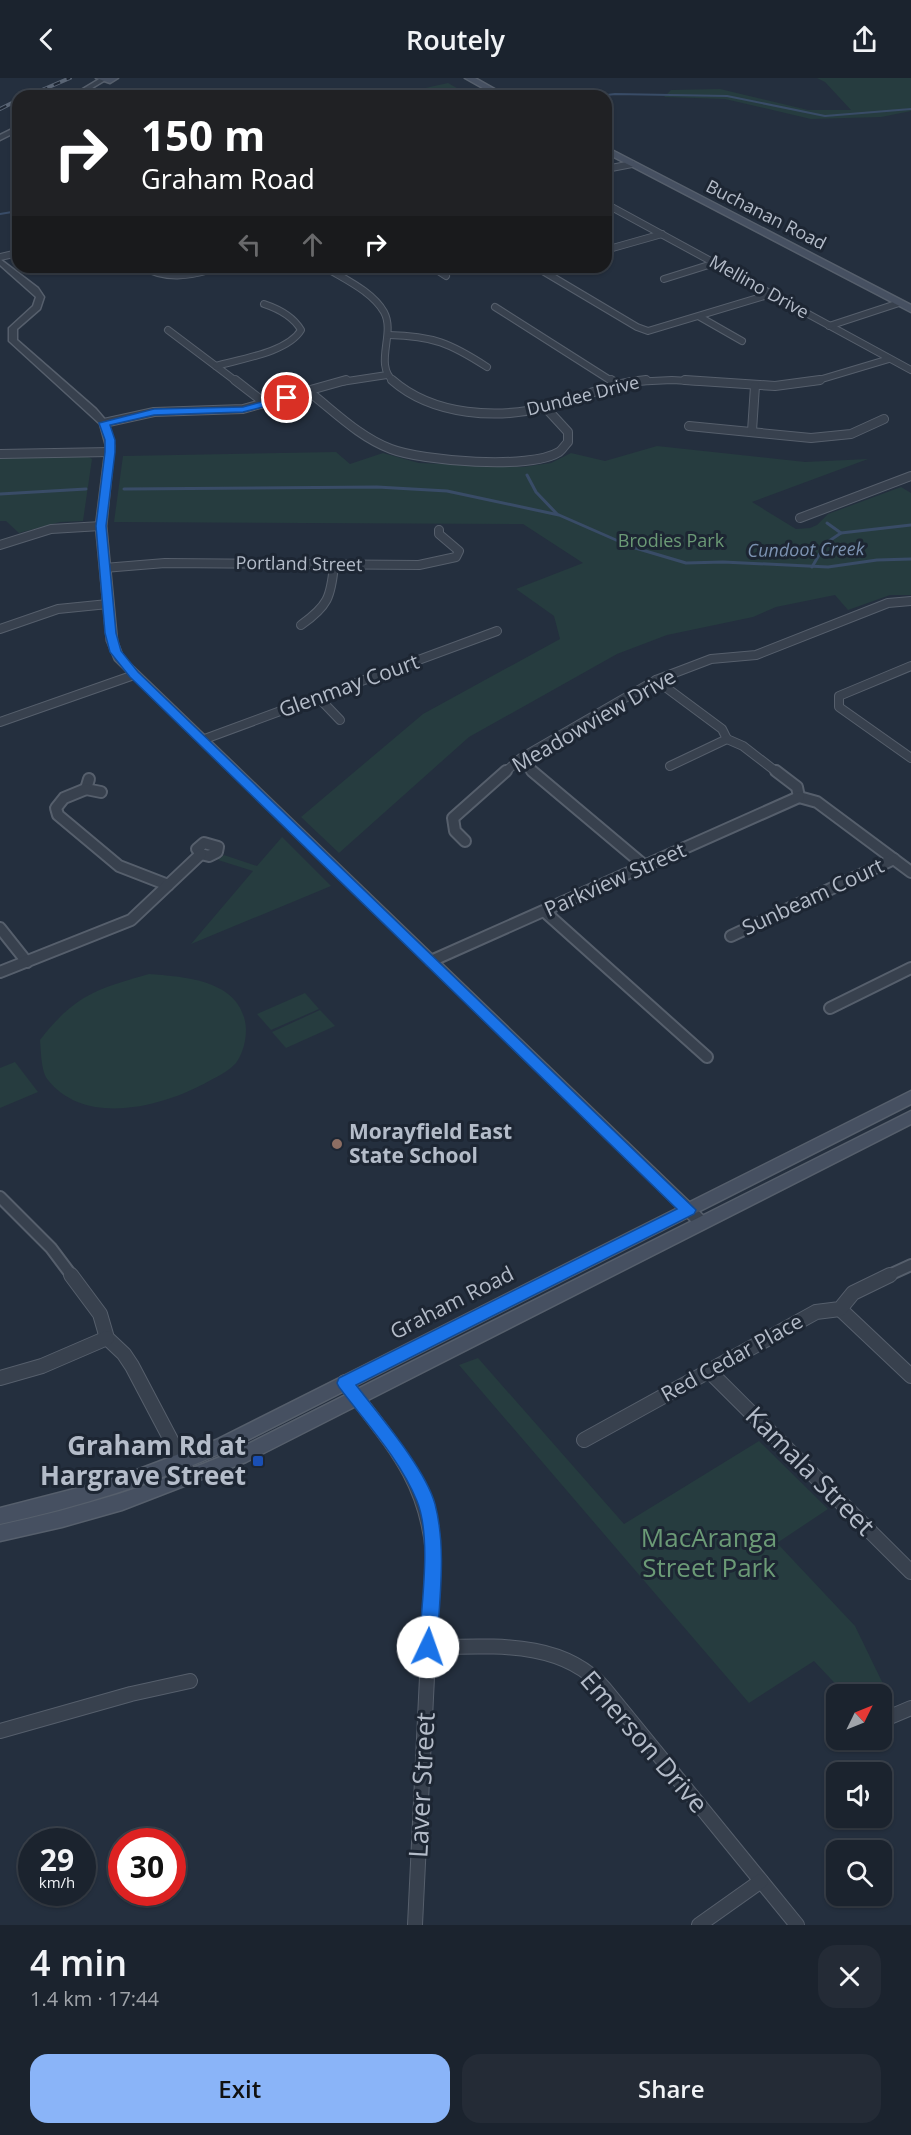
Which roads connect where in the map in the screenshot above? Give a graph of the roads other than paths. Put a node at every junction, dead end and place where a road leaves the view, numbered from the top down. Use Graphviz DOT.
graph roads {
  1 [pos="469,78"];
  2 [pos="107,79"];
  3 [pos="86,90"];
  4 [pos="91,90"];
  5 [pos="492,90"];
  6 [pos="612,153"];
  7 [pos="632,164"];
  8 [pos="612,169"];
  9 [pos="612,208"];
  10 [pos="662,234"];
  11 [pos="612,248"];
  12 [pos="0,259"];
  13 [pos="715,263"];
  14 [pos="12,270"];
  15 [pos="16,273"];
  16 [pos="157,273"];
  17 [pos="194,273"];
  18 [pos="334,273"];
  19 [pos="441,273"];
  20 [pos="546,273"];
  21 [pos="446,276"];
  22 [pos="664,279"];
  23 [pos="771,294"];
  24 [pos="899,303"];
  25 [pos="264,304"];
  26 [pos="495,307"];
  27 [pos="911,309"];
  28 [pos="700,317"];
  29 [pos="829,326"];
  30 [pos="168,330"];
  31 [pos="389,335"];
  32 [pos="742,341"];
  33 [pos="889,359"];
  34 [pos="216,366"];
  35 [pos="487,367"];
  36 [pos="911,370"];
  37 [pos="387,375"];
  38 [pos="618,385"];
  39 [pos="755,386"];
  40 [pos="308,392"];
  41 [pos="266,404"];
  42 [pos="545,407"];
  43 [pos="884,419"];
  44 [pos="104,423"];
  45 [pos="689,426"];
  46 [pos="752,431"];
  47 [pos="110,452"];
  48 [pos="0,454"];
  49 [pos="911,476"];
  50 [pos="800,518"];
  51 [pos="101,526"];
  52 [pos="439,530"];
  53 [pos="0,545"];
  54 [pos="334,565"];
  55 [pos="104,568"];
  56 [pos="911,601"];
  57 [pos="108,604"];
  58 [pos="301,625"];
  59 [pos="0,628"];
  60 [pos="497,631"];
  61 [pos="911,666"];
  62 [pos="134,675"];
  63 [pos="656,680"];
  64 [pos="318,698"];
  65 [pos="340,720"];
  66 [pos="0,722"];
  67 [pos="727,739"];
  68 [pos="202,740"];
  69 [pos="911,758"];
  70 [pos="519,760"];
  71 [pos="670,766"];
  72 [pos="101,792"];
  73 [pos="799,797"];
  74 [pos="465,841"];
  75 [pos="201,854"];
  76 [pos="894,859"];
  77 [pos="645,866"];
  78 [pos="911,872"];
  79 [pos="168,885"];
  80 [pos="545,912"];
  81 [pos="0,928"];
  82 [pos="732,936"];
  83 [pos="431,961"];
  84 [pos="27,962"];
  85 [pos="911,968"];
  86 [pos="0,972"];
  87 [pos="830,1008"];
  88 [pos="707,1057"];
  89 [pos="911,1097"];
  90 [pos="911,1117"];
  91 [pos="0,1197"];
  92 [pos="688,1210"];
  93 [pos="702,1223"];
  94 [pos="911,1265"];
  95 [pos="840,1309"];
  96 [pos="106,1338"];
  97 [pos="709,1371"];
  98 [pos="911,1376"];
  99 [pos="0,1378"];
  100 [pos="345,1383"];
  101 [pos="356,1398"];
  102 [pos="584,1440"];
  103 [pos="187,1470"];
  104 [pos="0,1516"];
  105 [pos="0,1533"];
  106 [pos="911,1572"];
  107 [pos="428,1647"];
  108 [pos="190,1681"];
  109 [pos="911,1708"];
  110 [pos="892,1716"];
  111 [pos="0,1731"];
  112 [pos="761,1881"];
  113 [pos="415,1925"];
  114 [pos="699,1925"];
  115 [pos="797,1925"];
  1 -- 5 [label="main road"];
  2 -- 3 [label="street"];
  2 -- 4 [label="street"];
  6 -- 7 [label="main road, Buchanan Road"];
  7 -- 8 [label="street"];
  7 -- 24 [label="main road, Buchanan Road"];
  9 -- 10 [label="street, Mellino Drive"];
  10 -- 11 [label="street"];
  10 -- 13 [label="street, Mellino Drive"];
  12 -- 14 [label="street"];
  13 -- 22 [label="street"];
  13 -- 23 [label="street, Mellino Drive"];
  15 -- 44 [label="street"];
  16 -- 17 [label="street"];
  18 -- 31 [label="street"];
  19 -- 21 [label="street"];
  20 -- 28 [label="street"];
  23 -- 28 [label="street"];
  23 -- 29 [label="street, Mellino Drive"];
  24 -- 27 [label="main road, Buchanan Road"];
  24 -- 29 [label="street"];
  25 -- 34 [label="street"];
  26 -- 38 [label="street"];
  28 -- 32 [label="street"];
  29 -- 33 [label="street, Mellino Drive"];
  30 -- 34 [label="street"];
  31 -- 35 [label="street"];
  31 -- 37 [label="street"];
  33 -- 36 [label="street, Mellino Drive"];
  33 -- 39 [label="street, Dundee Drive"];
  34 -- 41 [label="street"];
  37 -- 40 [label="street"];
  37 -- 42 [label="street, Dundee Drive"];
  38 -- 39 [label="street, Dundee Drive"];
  38 -- 42 [label="street, Dundee Drive"];
  39 -- 46 [label="street"];
  40 -- 41 [label="street"];
  40 -- 42 [label="street"];
  41 -- 44 [label="street"];
  43 -- 46 [label="street"];
  44 -- 47 [label="street"];
  45 -- 46 [label="street"];
  47 -- 48 [label="street"];
  47 -- 51 [label="street"];
  49 -- 50 [label="street"];
  51 -- 53 [label="street"];
  51 -- 55 [label="street"];
  52 -- 54 [label="street, Portland Street"];
  54 -- 55 [label="street, Portland Street"];
  54 -- 58 [label="street"];
  55 -- 57 [label="street"];
  56 -- 63 [label="street, Meadowview Drive"];
  57 -- 59 [label="street"];
  57 -- 62 [label="street"];
  60 -- 64 [label="street, Glenmay Court"];
  61 -- 69 [label="street"];
  62 -- 66 [label="street"];
  62 -- 68 [label="street"];
  63 -- 67 [label="street"];
  63 -- 70 [label="street, Meadowview Drive"];
  64 -- 65 [label="street"];
  64 -- 68 [label="street, Glenmay Court"];
  67 -- 71 [label="street"];
  67 -- 73 [label="street"];
  68 -- 83 [label="street"];
  70 -- 74 [label="street, Meadowview Drive"];
  70 -- 77 [label="street"];
  72 -- 79 [label="street"];
  73 -- 76 [label="street"];
  73 -- 77 [label="street, Parkview Street"];
  75 -- 79 [label="street"];
  76 -- 78 [label="street"];
  76 -- 82 [label="street, Sunbeam Court"];
  77 -- 80 [label="street, Parkview Street"];
  79 -- 84 [label="street"];
  80 -- 83 [label="street, Parkview Street"];
  80 -- 88 [label="street"];
  81 -- 84 [label="street"];
  83 -- 92 [label="street"];
  84 -- 86 [label="street"];
  85 -- 87 [label="street"];
  89 -- 92 [label="main road, Graham Road"];
  90 -- 93 [label="main road, Graham Road"];
  91 -- 96 [label="street"];
  92 -- 93 [label="street"];
  92 -- 100 [label="main road, Graham Road"];
  93 -- 101 [label="main road, Graham Road"];
  94 -- 95 [label="street"];
  95 -- 97 [label="street, Red Cedar Place"];
  95 -- 98 [label="street"];
  96 -- 99 [label="street"];
  96 -- 103 [label="street"];
  97 -- 102 [label="street, Red Cedar Place"];
  97 -- 106 [label="street, Kamala Street"];
  100 -- 101 [label="street, Laver Street"];
  100 -- 103 [label="main road, Graham Road"];
  101 -- 103 [label="main road, Graham Road"];
  101 -- 107 [label="street, Laver Street"];
  103 -- 104 [label="main road, Graham Road"];
  103 -- 105 [label="main road, Graham Road"];
  107 -- 112 [label="street, Emerson Drive"];
  107 -- 113 [label="street, Laver Street"];
  108 -- 111 [label="street"];
  109 -- 110 [label="street"];
  112 -- 114 [label="street"];
  112 -- 115 [label="street, Emerson Drive"];
}
